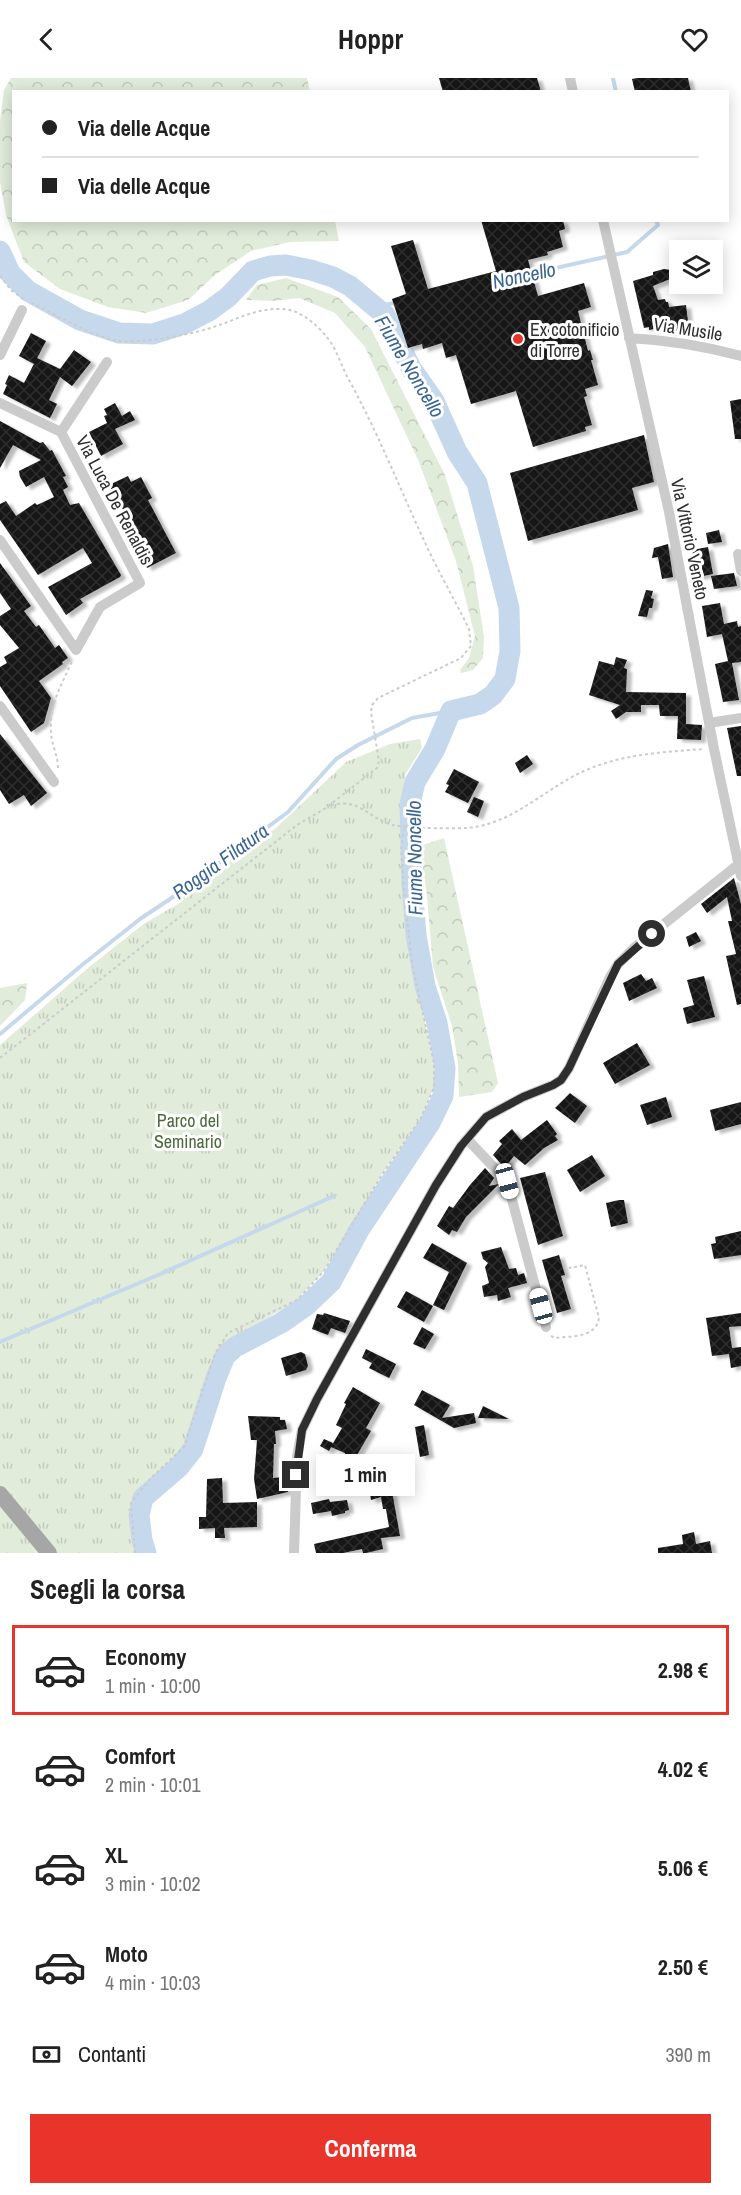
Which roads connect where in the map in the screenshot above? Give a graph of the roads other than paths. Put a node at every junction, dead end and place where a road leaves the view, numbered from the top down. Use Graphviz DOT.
graph roads {
  1 [pos="603,222"];
  2 [pos="22,310"];
  3 [pos="629,338"];
  4 [pos="0,355"];
  5 [pos="741,356"];
  6 [pos="107,362"];
  7 [pos="0,404"];
  8 [pos="61,432"];
  9 [pos="0,540"];
  10 [pos="738,554"];
  11 [pos="741,571"];
  12 [pos="0,706"];
  13 [pos="741,718"];
  14 [pos="709,723"];
  15 [pos="54,782"];
  16 [pos="740,870"];
  17 [pos="467,1139"];
  18 [pos="546,1327"];
  19 [pos="0,1494"];
  20 [pos="49,1553"];
  21 [pos="294,1553"];
  1 -- 3 [label="street, Via Vittorio Veneto"];
  2 -- 4 [label="street"];
  3 -- 5 [label="street, Via Musile"];
  3 -- 14 [label="street, Via Vittorio Veneto"];
  6 -- 8 [label="street, Via Luca De Renaldis"];
  7 -- 8 [label="street, Via Luca De Renaldis"];
  8 -- 9 [label="street, Via Luca De Renaldis"];
  10 -- 11 [label="street"];
  12 -- 15 [label="street"];
  13 -- 14 [label="street"];
  14 -- 16 [label="street, Via Vittorio Veneto"];
  16 -- 17 [label="street"];
  17 -- 18 [label="street"];
  17 -- 21 [label="street"];
  19 -- 20 [label="main road"];
}
